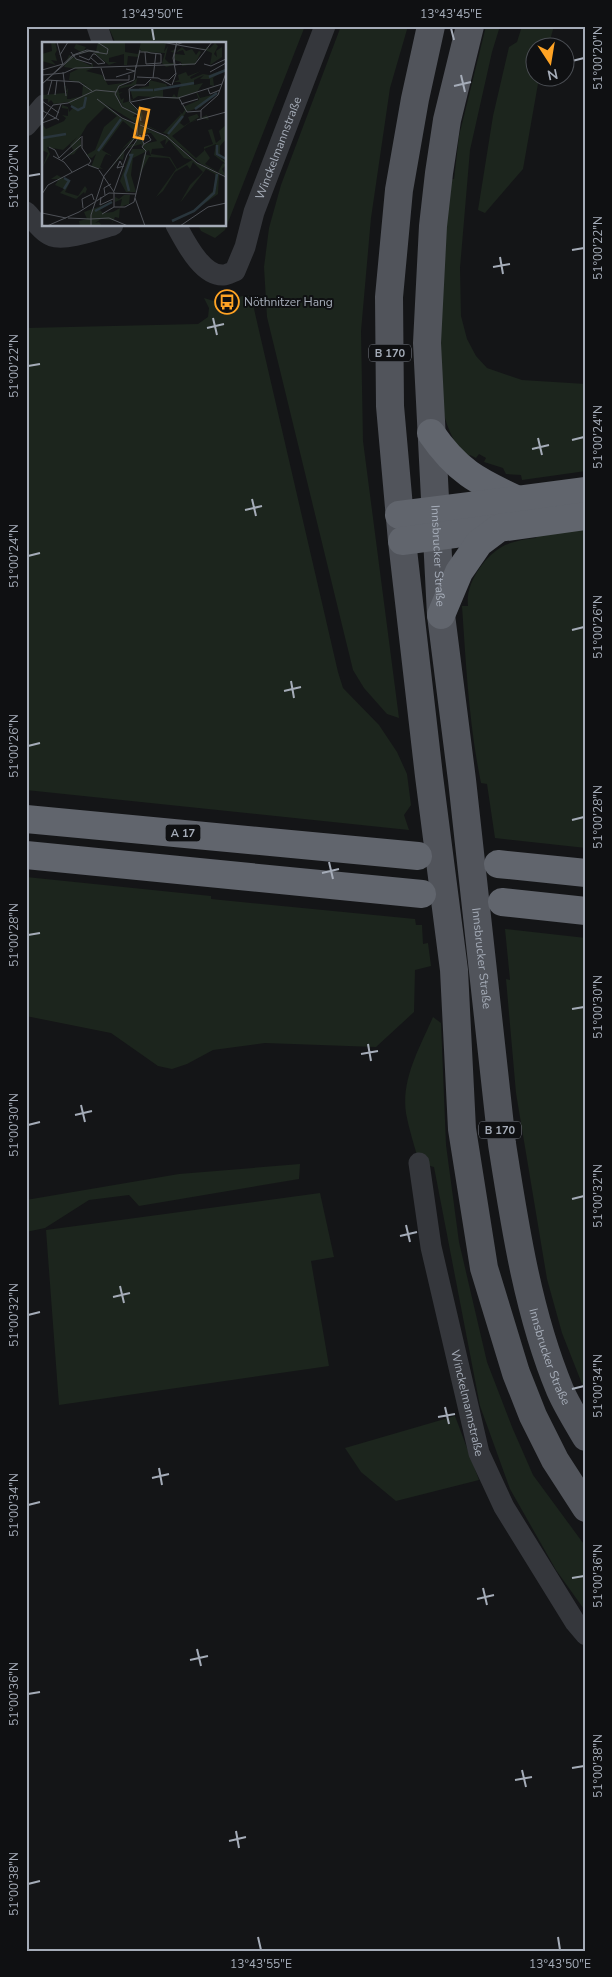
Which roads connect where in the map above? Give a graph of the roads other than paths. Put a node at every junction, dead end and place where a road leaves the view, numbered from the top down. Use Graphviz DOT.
graph roads {
  1 [pos="97,26"];
  2 [pos="325,26"];
  3 [pos="431,26"];
  4 [pos="470,26"];
  5 [pos="102,42"];
  6 [pos="42,108"];
  7 [pos="26,126"];
  8 [pos="26,212"];
  9 [pos="109,226"];
  10 [pos="177,226"];
  11 [pos="431,433"];
  12 [pos="586,491"];
  13 [pos="518,500"];
  14 [pos="436,509"];
  15 [pos="586,516"];
  16 [pos="400,528"];
  17 [pos="499,528"];
  18 [pos="438,536"];
  19 [pos="441,615"];
  20 [pos="26,819"];
  21 [pos="26,855"];
  22 [pos="418,856"];
  23 [pos="498,864"];
  24 [pos="586,873"];
  25 [pos="422,894"];
  26 [pos="502,902"];
  27 [pos="586,911"];
  28 [pos="419,1163"];
  29 [pos="586,1437"];
  30 [pos="586,1508"];
  31 [pos="580,1629"];
  1 -- 5 [label="street"];
  2 -- 10 [label="street, Winckelmannstraße"];
  3 -- 16 [label="main road, B 170"];
  4 -- 11 [label="main road, B 170"];
  6 -- 7 [label="street"];
  8 -- 9 [label="street"];
  11 -- 13 [label="highway"];
  11 -- 14 [label="main road, Innsbrucker Straße / B 170"];
  12 -- 13 [label="highway"];
  13 -- 14 [label="highway"];
  14 -- 16 [label="highway"];
  14 -- 18 [label="main road, Innsbrucker Straße / B 170"];
  15 -- 17 [label="highway"];
  16 -- 18 [label="highway"];
  16 -- 30 [label="main road, B 170"];
  17 -- 18 [label="highway"];
  17 -- 19 [label="highway"];
  18 -- 19 [label="main road, Innsbrucker Straße / B 170"];
  19 -- 29 [label="main road, Innsbrucker Straße / B 170"];
  20 -- 22 [label="highway, A 17"];
  21 -- 25 [label="highway"];
  23 -- 24 [label="highway"];
  26 -- 27 [label="highway"];
  28 -- 31 [label="street, Winckelmannstraße"];
}
